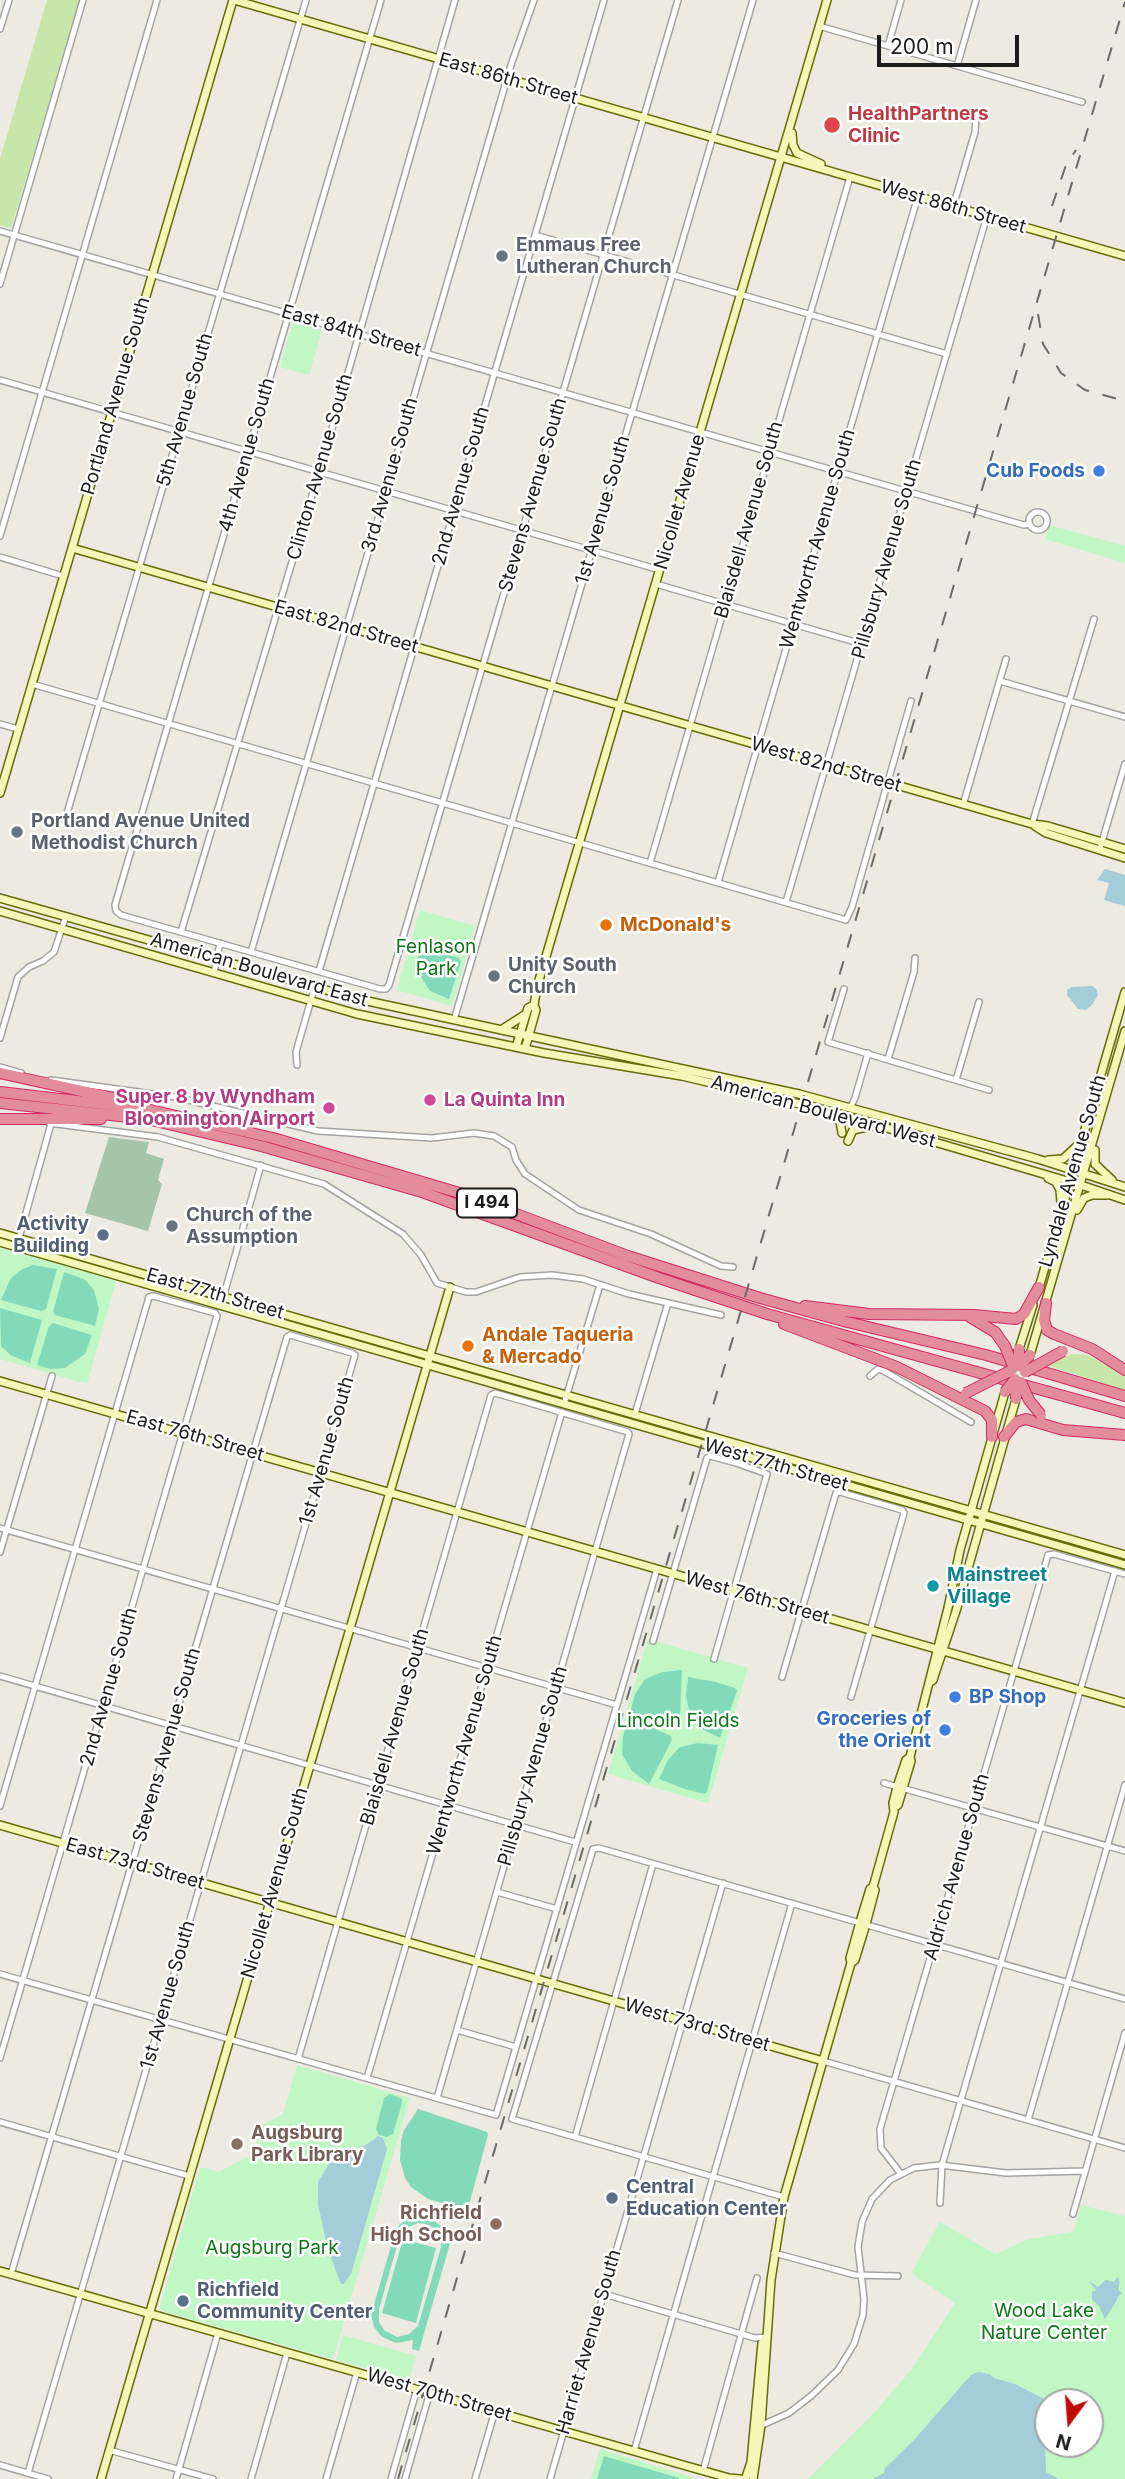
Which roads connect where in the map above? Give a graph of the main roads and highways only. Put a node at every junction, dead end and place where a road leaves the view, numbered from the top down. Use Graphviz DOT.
graph roads {
  1 [pos="233,0"];
  2 [pos="827,0"];
  3 [pos="793,118"];
  4 [pos="782,157"];
  5 [pos="833,172"];
  6 [pos="1125,256"];
  7 [pos="72,548"];
  8 [pos="620,706"];
  9 [pos="0,793"];
  10 [pos="1101,847"];
  11 [pos="1125,849"];
  12 [pos="1125,858"];
  13 [pos="0,898"];
  14 [pos="0,911"];
  15 [pos="98,925"];
  16 [pos="116,930"];
  17 [pos="95,938"];
  18 [pos="112,943"];
  19 [pos="1125,992"];
  20 [pos="534,1005"];
  21 [pos="526,1013"];
  22 [pos="424,1014"];
  23 [pos="422,1028"];
  24 [pos="501,1030"];
  25 [pos="1125,1031"];
  26 [pos="520,1034"];
  27 [pos="529,1035"];
  28 [pos="516,1047"];
  29 [pos="525,1049"];
  30 [pos="612,1053"];
  31 [pos="610,1064"];
  32 [pos="0,1073"];
  33 [pos="0,1092"];
  34 [pos="0,1103"];
  35 [pos="810,1106"];
  36 [pos="165,1113"];
  37 [pos="147,1119"];
  38 [pos="0,1122"];
  39 [pos="878,1126"];
  40 [pos="842,1133"];
  41 [pos="848,1141"];
  42 [pos="1081,1141"];
  43 [pos="1093,1143"];
  44 [pos="1038,1159"];
  45 [pos="1073,1170"];
  46 [pos="1035,1171"];
  47 [pos="1084,1173"];
  48 [pos="1070,1181"];
  49 [pos="1081,1185"];
  50 [pos="1122,1186"];
  51 [pos="1121,1198"];
  52 [pos="1061,1212"];
  53 [pos="1070,1223"];
  54 [pos="0,1233"];
  55 [pos="0,1242"];
  56 [pos="450,1287"];
  57 [pos="1039,1287"];
  58 [pos="760,1298"];
  59 [pos="222,1301"];
  60 [pos="1046,1303"];
  61 [pos="768,1314"];
  62 [pos="962,1315"];
  63 [pos="296,1326"];
  64 [pos="353,1334"];
  65 [pos="1020,1344"];
  66 [pos="1030,1355"];
  67 [pos="429,1356"];
  68 [pos="1101,1356"];
  69 [pos="427,1365"];
  70 [pos="1125,1370"];
  71 [pos="1017,1372"];
  72 [pos="0,1381"];
  73 [pos="939,1390"];
  74 [pos="1005,1392"];
  75 [pos="1125,1396"];
  76 [pos="1015,1403"];
  77 [pos="1125,1413"];
  78 [pos="1079,1431"];
  79 [pos="1125,1435"];
  80 [pos="992,1437"];
  81 [pos="1004,1437"];
  82 [pos="390,1492"];
  83 [pos="971,1511"];
  84 [pos="982,1514"];
  85 [pos="968,1520"];
  86 [pos="980,1523"];
  87 [pos="1125,1555"];
  88 [pos="1125,1565"];
  89 [pos="939,1650"];
  90 [pos="1125,1703"];
  91 [pos="0,1825"];
  92 [pos="270,1902"];
  93 [pos="823,2061"];
  94 [pos="0,2271"];
  95 [pos="149,2314"];
  96 [pos="101,2479"];
  97 [pos="729,2479"];
  98 [pos="747,2479"];
  1 -- 4 [label="main road, East 86th Street"];
  1 -- 7 [label="main road, Portland Avenue South"];
  2 -- 3 [label="main road, Nicollet Avenue"];
  3 -- 4 [label="main road, Nicollet Avenue"];
  3 -- 5 [label="main road"];
  4 -- 5 [label="main road, West 86th Street"];
  4 -- 8 [label="main road, Nicollet Avenue"];
  5 -- 6 [label="main road, West 86th Street"];
  7 -- 8 [label="main road, East 82nd Street"];
  7 -- 9 [label="main road, Portland Avenue South"];
  8 -- 10 [label="main road, West 82nd Street"];
  8 -- 20 [label="main road, Nicollet Avenue"];
  10 -- 11 [label="main road, West 82nd Street"];
  10 -- 12 [label="main road, West 82nd Street"];
  13 -- 15 [label="main road, American Boulevard East"];
  14 -- 17 [label="main road, American Boulevard East"];
  15 -- 16 [label="main road, American Boulevard East"];
  15 -- 17 [label="main road"];
  16 -- 18 [label="main road"];
  16 -- 22 [label="main road, American Boulevard East"];
  17 -- 18 [label="main road, American Boulevard East"];
  18 -- 23 [label="main road, American Boulevard East"];
  19 -- 42 [label="main road, Lyndale Avenue South"];
  20 -- 21 [label="main road, Nicollet Avenue"];
  20 -- 27 [label="main road, Nicollet Avenue"];
  21 -- 24 [label="main road"];
  21 -- 26 [label="main road, Nicollet Avenue"];
  22 -- 23 [label="main road"];
  22 -- 24 [label="main road, American Boulevard East"];
  23 -- 28 [label="main road, American Boulevard East"];
  24 -- 26 [label="main road, American Boulevard East"];
  25 -- 43 [label="main road, Lyndale Avenue South"];
  26 -- 27 [label="main road, American Boulevard West"];
  26 -- 28 [label="main road"];
  27 -- 29 [label="main road, Nicollet Avenue"];
  27 -- 30 [label="main road, American Boulevard West"];
  28 -- 29 [label="main road, American Boulevard West"];
  29 -- 31 [label="main road, American Boulevard West"];
  30 -- 31 [label="main road"];
  30 -- 44 [label="main road, American Boulevard West"];
  31 -- 35 [label="main road, American Boulevard West"];
  32 -- 36 [label="highway"];
  33 -- 36 [label="highway, I 494"];
  34 -- 37 [label="highway, I 494"];
  35 -- 39 [label="main road, American Boulevard West"];
  35 -- 40 [label="main road"];
  36 -- 58 [label="highway, I 494"];
  37 -- 38 [label="highway"];
  37 -- 61 [label="highway, I 494"];
  39 -- 41 [label="main road"];
  39 -- 46 [label="main road, American Boulevard West"];
  42 -- 44 [label="main road"];
  42 -- 45 [label="main road, Lyndale Avenue South"];
  43 -- 47 [label="main road, Lyndale Avenue South"];
  43 -- 50 [label="main road"];
  44 -- 45 [label="main road, American Boulevard West"];
  45 -- 47 [label="main road, American Boulevard West"];
  45 -- 48 [label="main road, Lyndale Avenue South"];
  46 -- 48 [label="main road, American Boulevard West"];
  46 -- 52 [label="main road"];
  47 -- 49 [label="main road, Lyndale Avenue South"];
  47 -- 50 [label="main road, American Boulevard West"];
  48 -- 49 [label="main road, American Boulevard West"];
  48 -- 52 [label="main road, Lyndale Avenue South"];
  49 -- 51 [label="main road, American Boulevard West"];
  49 -- 53 [label="main road, Lyndale Avenue South"];
  51 -- 53 [label="main road"];
  52 -- 57 [label="main road, Lyndale Avenue South"];
  53 -- 60 [label="main road, Lyndale Avenue South"];
  54 -- 59 [label="main road, East 77th Street"];
  55 -- 59 [label="main road, East 77th Street"];
  56 -- 67 [label="main road, Nicollet Avenue South"];
  57 -- 62 [label="highway"];
  57 -- 65 [label="main road, Lyndale Avenue South"];
  58 -- 62 [label="highway"];
  58 -- 75 [label="highway, I 494"];
  59 -- 63 [label="main road, East 77th Street"];
  59 -- 64 [label="main road, East 77th Street"];
  60 -- 66 [label="main road, Lyndale Avenue South"];
  60 -- 68 [label="highway"];
  61 -- 73 [label="highway"];
  61 -- 77 [label="highway, I 494"];
  62 -- 71 [label="highway, bridge"];
  63 -- 64 [label="main road"];
  63 -- 69 [label="main road, East 77th Street"];
  64 -- 67 [label="main road, East 77th Street"];
  65 -- 71 [label="highway, bridge"];
  66 -- 71 [label="highway, bridge"];
  67 -- 69 [label="main road, Nicollet Avenue South"];
  67 -- 83 [label="main road, West 77th Street"];
  68 -- 70 [label="highway"];
  68 -- 71 [label="highway, bridge"];
  69 -- 82 [label="main road, Nicollet Avenue South"];
  69 -- 85 [label="main road, West 77th Street"];
  71 -- 73 [label="highway, bridge"];
  71 -- 74 [label="highway, bridge"];
  71 -- 76 [label="highway, bridge"];
  71 -- 78 [label="highway, bridge"];
  72 -- 82 [label="main road, East 76th Street"];
  73 -- 80 [label="highway"];
  74 -- 80 [label="main road"];
  76 -- 81 [label="main road"];
  78 -- 79 [label="highway"];
  78 -- 81 [label="highway"];
  80 -- 83 [label="main road"];
  81 -- 84 [label="main road"];
  82 -- 89 [label="main road, West 76th Street"];
  82 -- 92 [label="main road, Nicollet Avenue South"];
  83 -- 84 [label="main road, West 77th Street"];
  83 -- 85 [label="main road"];
  84 -- 86 [label="main road"];
  84 -- 87 [label="main road, West 77th Street"];
  85 -- 86 [label="main road, West 77th Street"];
  85 -- 89 [label="main road"];
  86 -- 88 [label="main road, West 77th Street"];
  86 -- 89 [label="main road"];
  89 -- 90 [label="main road, West 76th Street"];
  89 -- 93 [label="main road"];
  91 -- 92 [label="main road, East 73rd Street"];
  92 -- 93 [label="main road, West 73rd Street"];
  92 -- 95 [label="main road, Nicollet Avenue South"];
  93 -- 98 [label="main road"];
  94 -- 95 [label="main road, West 70th Street"];
  95 -- 96 [label="main road, Nicollet Avenue South"];
  95 -- 97 [label="main road, West 70th Street"];
  97 -- 98 [label="main road, West 70th Street"];
}
